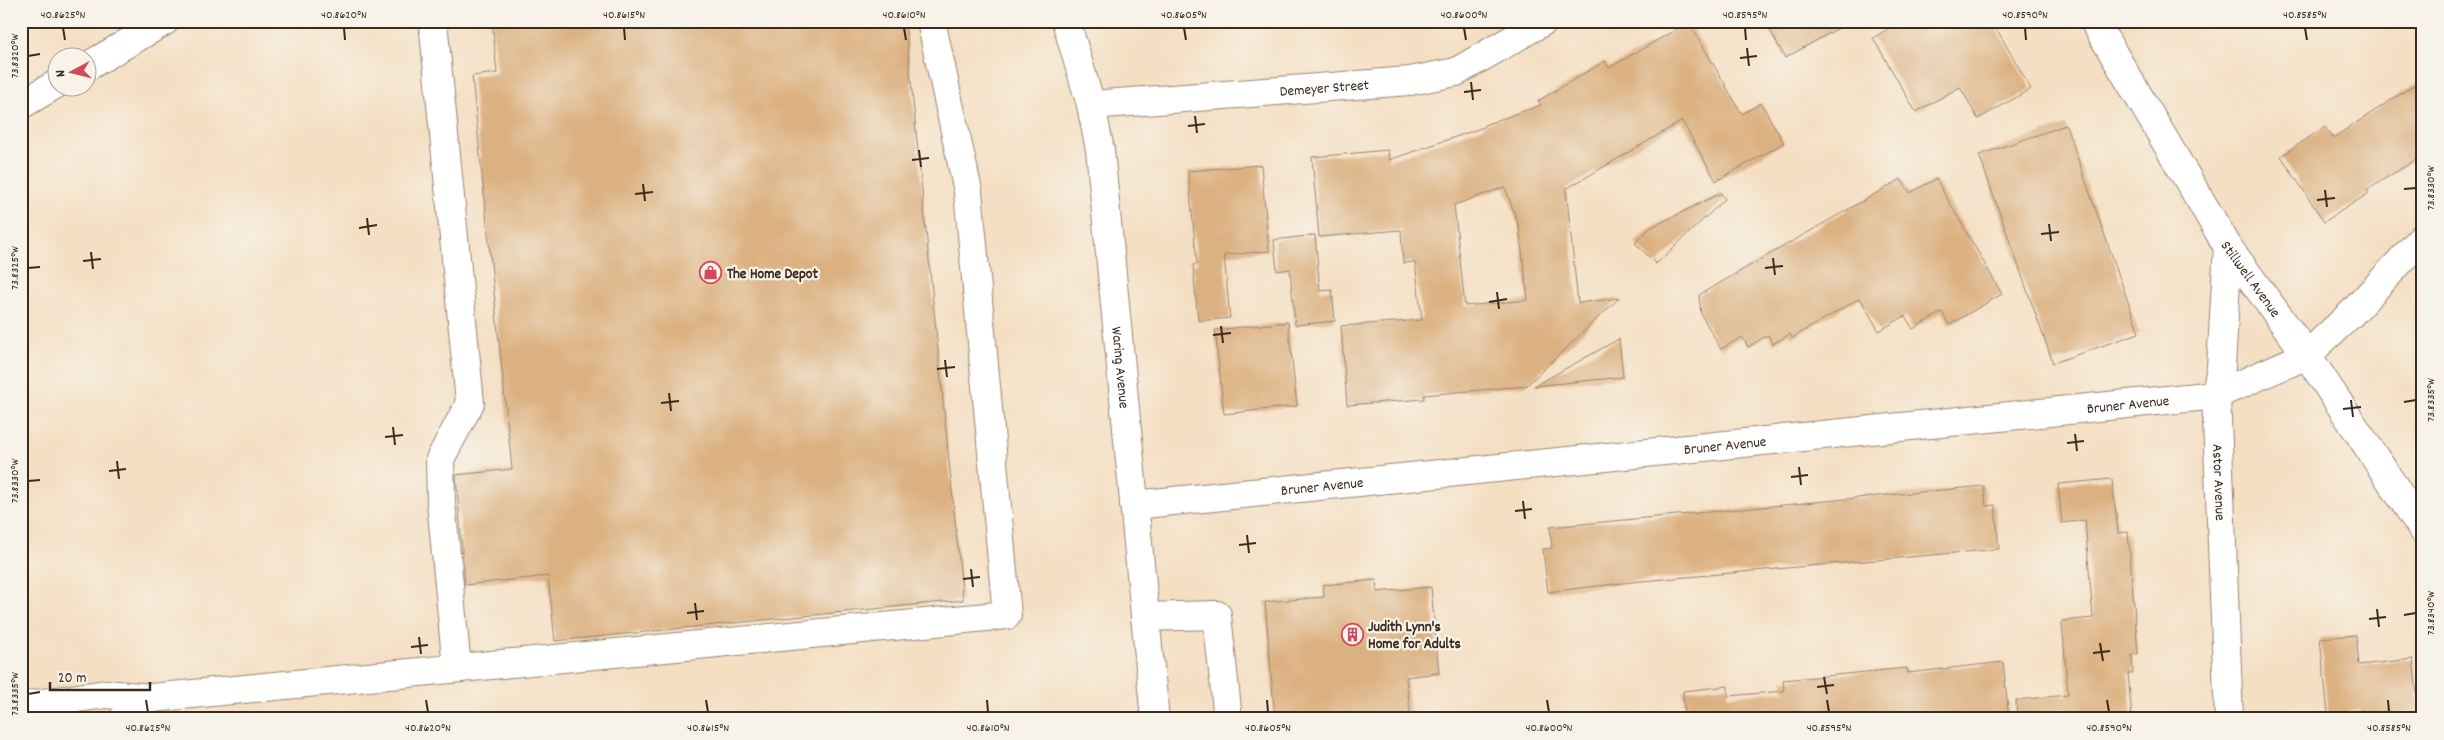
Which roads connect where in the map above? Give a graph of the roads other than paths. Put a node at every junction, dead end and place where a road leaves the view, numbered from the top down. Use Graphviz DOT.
graph roads {
  1 [pos="165,21"];
  2 [pos="433,21"];
  3 [pos="931,21"];
  4 [pos="1066,21"];
  5 [pos="1544,21"];
  6 [pos="2094,21"];
  7 [pos="98,60"];
  8 [pos="48,89"];
  9 [pos="21,105"];
  10 [pos="1091,105"];
  11 [pos="2423,237"];
  12 [pos="2228,247"];
  13 [pos="2307,355"];
  14 [pos="2216,395"];
  15 [pos="1134,505"];
  16 [pos="2423,530"];
  17 [pos="1144,617"];
  18 [pos="457,668"];
  19 [pos="151,698"];
  20 [pos="21,706"];
  21 [pos="124,719"];
  22 [pos="1155,719"];
  23 [pos="1228,719"];
  24 [pos="2229,719"];
  1 -- 7 [label="street"];
  2 -- 18 [label="street"];
  3 -- 18 [label="street"];
  4 -- 10 [label="street, Waring Avenue"];
  5 -- 10 [label="street, Demeyer Street"];
  6 -- 12 [label="street, Stillwell Avenue"];
  8 -- 9 [label="street"];
  10 -- 15 [label="street, Waring Avenue"];
  11 -- 13 [label="street, Bruner Avenue"];
  12 -- 13 [label="street, Stillwell Avenue"];
  12 -- 14 [label="street, Astor Avenue"];
  13 -- 14 [label="street, Bruner Avenue"];
  13 -- 16 [label="street, Stillwell Avenue"];
  14 -- 15 [label="street, Bruner Avenue"];
  14 -- 24 [label="street, Astor Avenue"];
  15 -- 17 [label="street, Waring Avenue"];
  17 -- 22 [label="street, Waring Avenue"];
  17 -- 23 [label="street"];
  18 -- 19 [label="street"];
  19 -- 20 [label="street"];
  19 -- 21 [label="street"];
}
